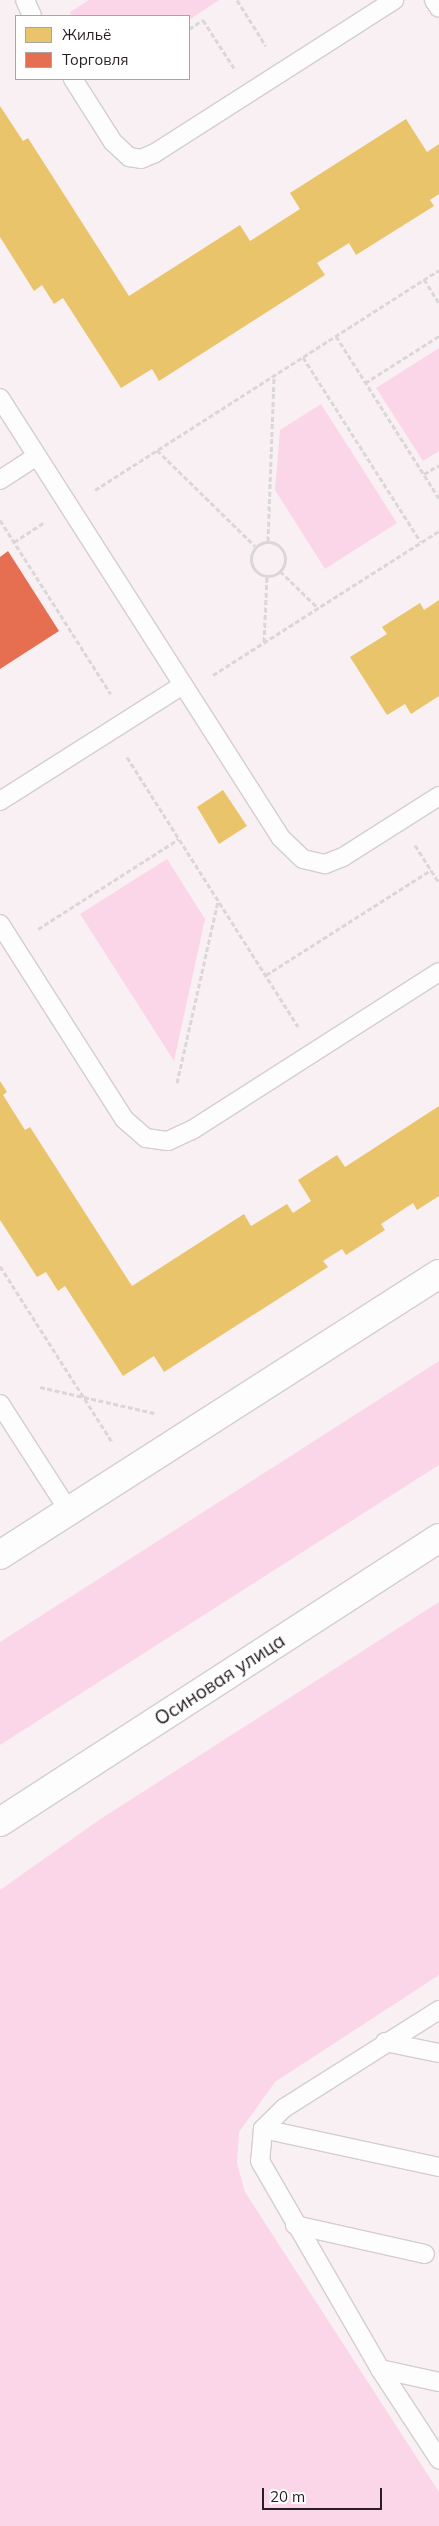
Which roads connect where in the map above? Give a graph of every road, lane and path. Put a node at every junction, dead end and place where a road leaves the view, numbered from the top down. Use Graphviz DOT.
graph roads {
  1 [pos="25,0"];
  2 [pos="237,0"];
  3 [pos="394,0"];
  4 [pos="434,0"];
  5 [pos="439,8"];
  6 [pos="32,15"];
  7 [pos="190,29"];
  8 [pos="282,71"];
  9 [pos="74,80"];
  10 [pos="250,92"];
  11 [pos="439,270"];
  12 [pos="424,279"];
  13 [pos="439,302"];
  14 [pos="336,336"];
  15 [pos="439,336"];
  16 [pos="303,357"];
  17 [pos="274,376"];
  18 [pos="365,383"];
  19 [pos="0,398"];
  20 [pos="157,450"];
  21 [pos="37,456"];
  22 [pos="439,465"];
  23 [pos="424,474"];
  24 [pos="0,480"];
  25 [pos="439,498"];
  26 [pos="69,506"];
  27 [pos="0,520"];
  28 [pos="439,531"];
  29 [pos="268,541"];
  30 [pos="14,542"];
  31 [pos="420,542"];
  32 [pos="255,546"];
  33 [pos="280,571"];
  34 [pos="267,576"];
  35 [pos="318,608"];
  36 [pos="264,643"];
  37 [pos="185,688"];
  38 [pos="128,720"];
  39 [pos="110,731"];
  40 [pos="439,796"];
  41 [pos="0,801"];
  42 [pos="400,821"];
  43 [pos="179,839"];
  44 [pos="431,870"];
  45 [pos="439,883"];
  46 [pos="218,901"];
  47 [pos="0,924"];
  48 [pos="13,945"];
  49 [pos="439,972"];
  50 [pos="266,975"];
  51 [pos="315,1052"];
  52 [pos="177,1083"];
  53 [pos="0,1266"];
  54 [pos="439,1274"];
  55 [pos="40,1387"];
  56 [pos="84,1398"];
  57 [pos="0,1404"];
  58 [pos="159,1415"];
  59 [pos="131,1471"];
  60 [pos="69,1511"];
  61 [pos="439,1538"];
  62 [pos="0,1555"];
  63 [pos="0,1822"];
  64 [pos="439,2010"];
  65 [pos="385,2042"];
  66 [pos="439,2053"];
  67 [pos="263,2130"];
  68 [pos="439,2167"];
  69 [pos="295,2225"];
  70 [pos="425,2254"];
  71 [pos="380,2369"];
  72 [pos="439,2382"];
  73 [pos="439,2459"];
  1 -- 6 [label="lane"];
  2 -- 8 [label="path"];
  3 -- 8 [label="lane"];
  4 -- 5 [label="lane"];
  7 -- 10 [label="path"];
  8 -- 10 [label="lane"];
  9 -- 10 [label="lane"];
  11 -- 12 [label="path"];
  12 -- 13 [label="path"];
  12 -- 14 [label="path"];
  14 -- 16 [label="path"];
  14 -- 18 [label="path"];
  15 -- 18 [label="path"];
  16 -- 17 [label="path"];
  16 -- 31 [label="path"];
  17 -- 20 [label="path"];
  17 -- 29 [label="path"];
  18 -- 23 [label="path"];
  19 -- 21 [label="lane"];
  20 -- 26 [label="path"];
  20 -- 32 [label="path"];
  21 -- 24 [label="lane"];
  21 -- 26 [label="lane"];
  22 -- 23 [label="path"];
  23 -- 25 [label="path"];
  26 -- 30 [label="path"];
  26 -- 37 [label="lane"];
  27 -- 30 [label="path"];
  28 -- 31 [label="path"];
  29 -- 32 [label="path"];
  29 -- 33 [label="path"];
  30 -- 38 [label="path"];
  31 -- 35 [label="path"];
  32 -- 34 [label="path"];
  33 -- 34 [label="path"];
  33 -- 35 [label="path"];
  34 -- 36 [label="path"];
  35 -- 36 [label="path"];
  36 -- 37 [label="path"];
  37 -- 38 [label="lane"];
  37 -- 42 [label="lane"];
  38 -- 39 [label="lane"];
  39 -- 41 [label="lane"];
  39 -- 43 [label="path"];
  40 -- 42 [label="lane"];
  42 -- 44 [label="path"];
  43 -- 46 [label="path"];
  43 -- 48 [label="path"];
  44 -- 45 [label="path"];
  44 -- 50 [label="path"];
  46 -- 50 [label="path"];
  46 -- 52 [label="path"];
  47 -- 48 [label="lane"];
  48 -- 51 [label="lane"];
  49 -- 51 [label="lane"];
  50 -- 51 [label="path"];
  53 -- 56 [label="path"];
  54 -- 59 [label="street"];
  55 -- 56 [label="path"];
  56 -- 58 [label="path"];
  56 -- 59 [label="path"];
  57 -- 60 [label="lane"];
  59 -- 60 [label="street"];
  60 -- 62 [label="street"];
  61 -- 63 [label="street, Осиновая улица"];
  64 -- 65 [label="lane"];
  65 -- 66 [label="lane"];
  65 -- 67 [label="lane"];
  67 -- 68 [label="lane"];
  67 -- 69 [label="lane"];
  69 -- 70 [label="lane"];
  69 -- 71 [label="lane"];
  71 -- 72 [label="lane"];
  71 -- 73 [label="lane"];
}
